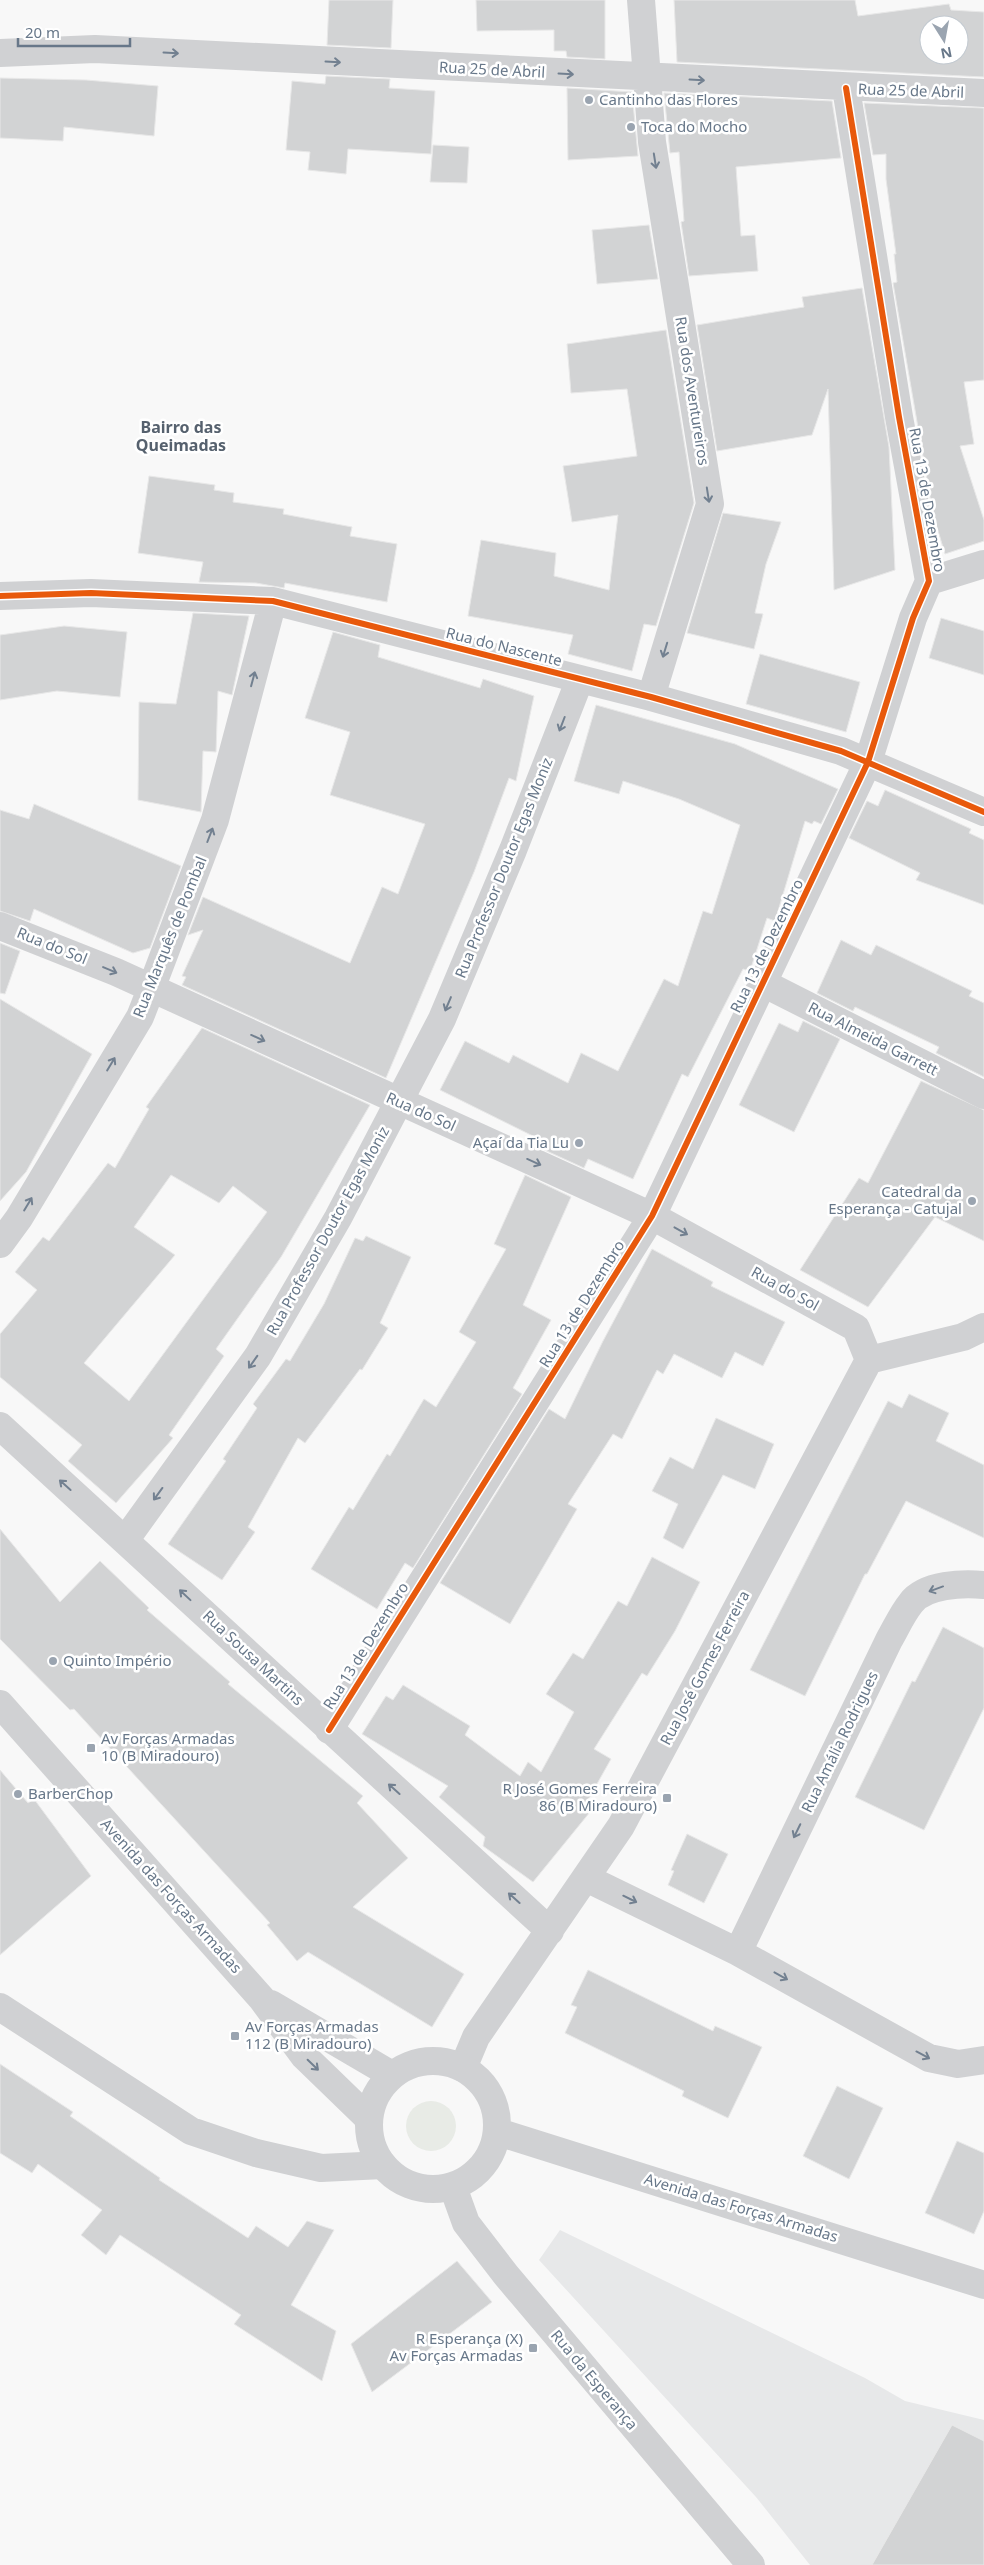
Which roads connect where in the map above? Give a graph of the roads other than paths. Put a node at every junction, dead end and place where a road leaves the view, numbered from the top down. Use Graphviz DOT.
graph roads {
  1 [pos="641,0"];
  2 [pos="0,54"];
  3 [pos="648,78"];
  4 [pos="846,88"];
  5 [pos="984,94"];
  6 [pos="984,564"];
  7 [pos="929,581"];
  8 [pos="0,596"];
  9 [pos="273,601"];
  10 [pos="580,679"];
  11 [pos="651,697"];
  12 [pos="868,762"];
  13 [pos="984,812"];
  14 [pos="0,926"];
  15 [pos="763,983"];
  16 [pos="151,990"];
  17 [pos="984,1095"];
  18 [pos="399,1102"];
  19 [pos="652,1216"];
  20 [pos="0,1244"];
  21 [pos="984,1327"];
  22 [pos="869,1360"];
  23 [pos="0,1426"];
  24 [pos="126,1539"];
  25 [pos="984,1585"];
  26 [pos="0,1704"];
  27 [pos="329,1730"];
  28 [pos="586,1878"];
  29 [pos="550,1931"];
  30 [pos="738,1952"];
  31 [pos="262,1999"];
  32 [pos="0,2006"];
  33 [pos="984,2060"];
  34 [pos="463,2068"];
  35 [pos="392,2075"];
  36 [pos="368,2118"];
  37 [pos="498,2132"];
  38 [pos="382,2165"];
  39 [pos="453,2187"];
  40 [pos="984,2284"];
  41 [pos="751,2565"];
  1 -- 3 [label="street, Rua dos Aventureiros"];
  2 -- 3 [label="street, Rua 25 de Abril, one-way"];
  3 -- 4 [label="street, Rua 25 de Abril, one-way"];
  3 -- 11 [label="street, Rua dos Aventureiros, one-way"];
  4 -- 5 [label="street, Rua 25 de Abril"];
  4 -- 7 [label="street, Rua 13 de Dezembro"];
  6 -- 7 [label="street"];
  7 -- 12 [label="street, Rua 13 de Dezembro"];
  8 -- 9 [label="street, Rua do Nascente"];
  9 -- 10 [label="street, Rua do Nascente"];
  16 -- 9 [label="street, Rua Marquês de Pombal, one-way"];
  10 -- 11 [label="street, Rua do Nascente"];
  10 -- 18 [label="street, Rua Professor Doutor Egas Moniz, one-way"];
  11 -- 12 [label="street, Rua do Nascente"];
  12 -- 13 [label="street, Rua do Nascente"];
  12 -- 15 [label="street, Rua 13 de Dezembro"];
  14 -- 16 [label="street, Rua do Sol, one-way"];
  15 -- 17 [label="street, Rua Almeida Garrett"];
  15 -- 19 [label="street, Rua 13 de Dezembro"];
  16 -- 18 [label="street, Rua do Sol, one-way"];
  20 -- 16 [label="street, Rua Marquês de Pombal, one-way"];
  18 -- 19 [label="street, Rua do Sol, one-way"];
  18 -- 24 [label="street, Rua Professor Doutor Egas Moniz, one-way"];
  19 -- 22 [label="street, Rua do Sol, one-way"];
  19 -- 27 [label="street, Rua 13 de Dezembro"];
  21 -- 22 [label="street"];
  22 -- 28 [label="street, Rua José Gomes Ferreira"];
  24 -- 23 [label="street, Rua Sousa Martins, one-way"];
  27 -- 24 [label="street, Rua Sousa Martins, one-way"];
  25 -- 30 [label="street, Rua Amália Rodrigues, one-way"];
  26 -- 31 [label="street, Avenida das Forças Armadas"];
  29 -- 27 [label="street, Rua Sousa Martins, one-way"];
  28 -- 29 [label="street, Rua José Gomes Ferreira"];
  28 -- 30 [label="street, one-way"];
  29 -- 34 [label="street, Rua José Gomes Ferreira"];
  30 -- 33 [label="street, one-way"];
  31 -- 35 [label="street, Avenida das Forças Armadas"];
  31 -- 36 [label="street, Avenida das Forças Armadas, one-way"];
  32 -- 38 [label="street"];
  34 -- 35 [label="street"];
  34 -- 37 [label="street"];
  35 -- 36 [label="street"];
  36 -- 38 [label="street"];
  37 -- 39 [label="street"];
  37 -- 40 [label="street, Avenida das Forças Armadas"];
  38 -- 39 [label="street"];
  39 -- 41 [label="street, Rua da Esperança"];
}
